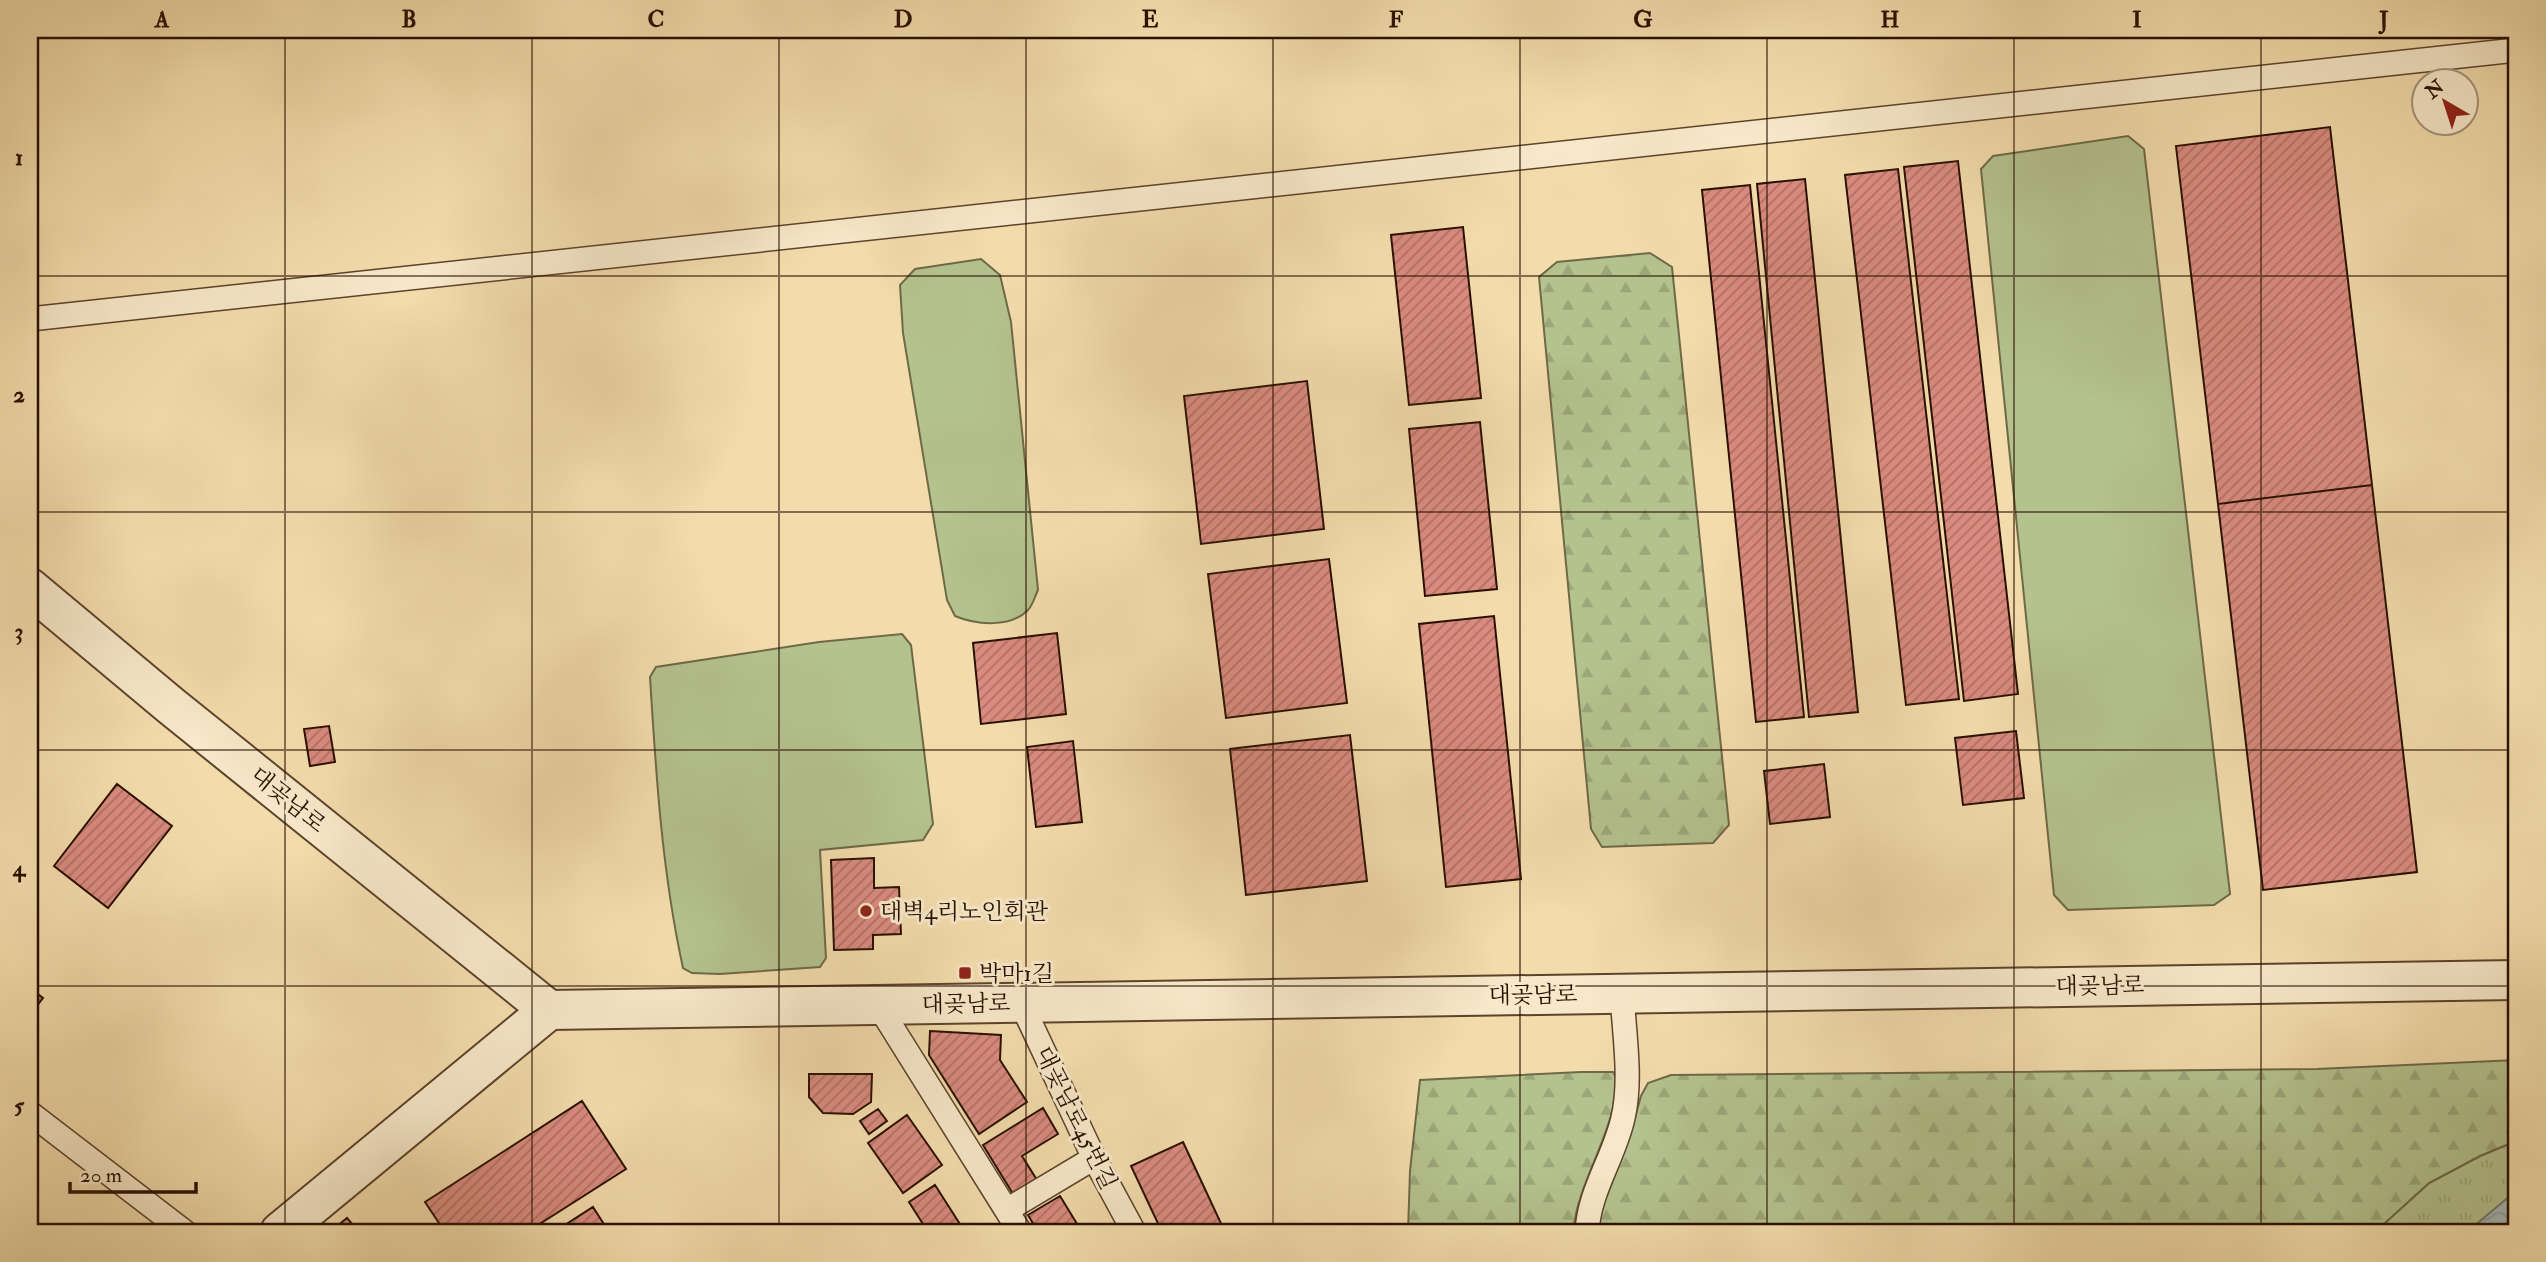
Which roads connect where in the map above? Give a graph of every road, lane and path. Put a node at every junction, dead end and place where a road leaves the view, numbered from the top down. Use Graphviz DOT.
graph roads {
  1 [pos="2516,50"];
  2 [pos="30,319"];
  3 [pos="30,587"];
  4 [pos="2516,980"];
  5 [pos="1622,993"];
  6 [pos="1021,1003"];
  7 [pos="878,1005"];
  8 [pos="549,1010"];
  9 [pos="30,1113"];
  10 [pos="1094,1158"];
  11 [pos="1007,1210"];
  12 [pos="185,1232"];
  13 [pos="280,1232"];
  14 [pos="1020,1232"];
  15 [pos="1134,1232"];
  16 [pos="1587,1232"];
  1 -- 2 [label="lane"];
  3 -- 8 [label="street, 대곶남로"];
  4 -- 5 [label="street, 대곶남로"];
  5 -- 6 [label="street, 대곶남로"];
  5 -- 16 [label="lane"];
  6 -- 7 [label="street, 대곶남로"];
  6 -- 10 [label="lane, 대곶남로45번길"];
  7 -- 8 [label="street, 대곶남로"];
  7 -- 11 [label="lane"];
  8 -- 13 [label="street"];
  9 -- 12 [label="lane"];
  10 -- 11 [label="lane"];
  10 -- 15 [label="lane, 대곶남로45번길"];
  11 -- 14 [label="lane"];
}
